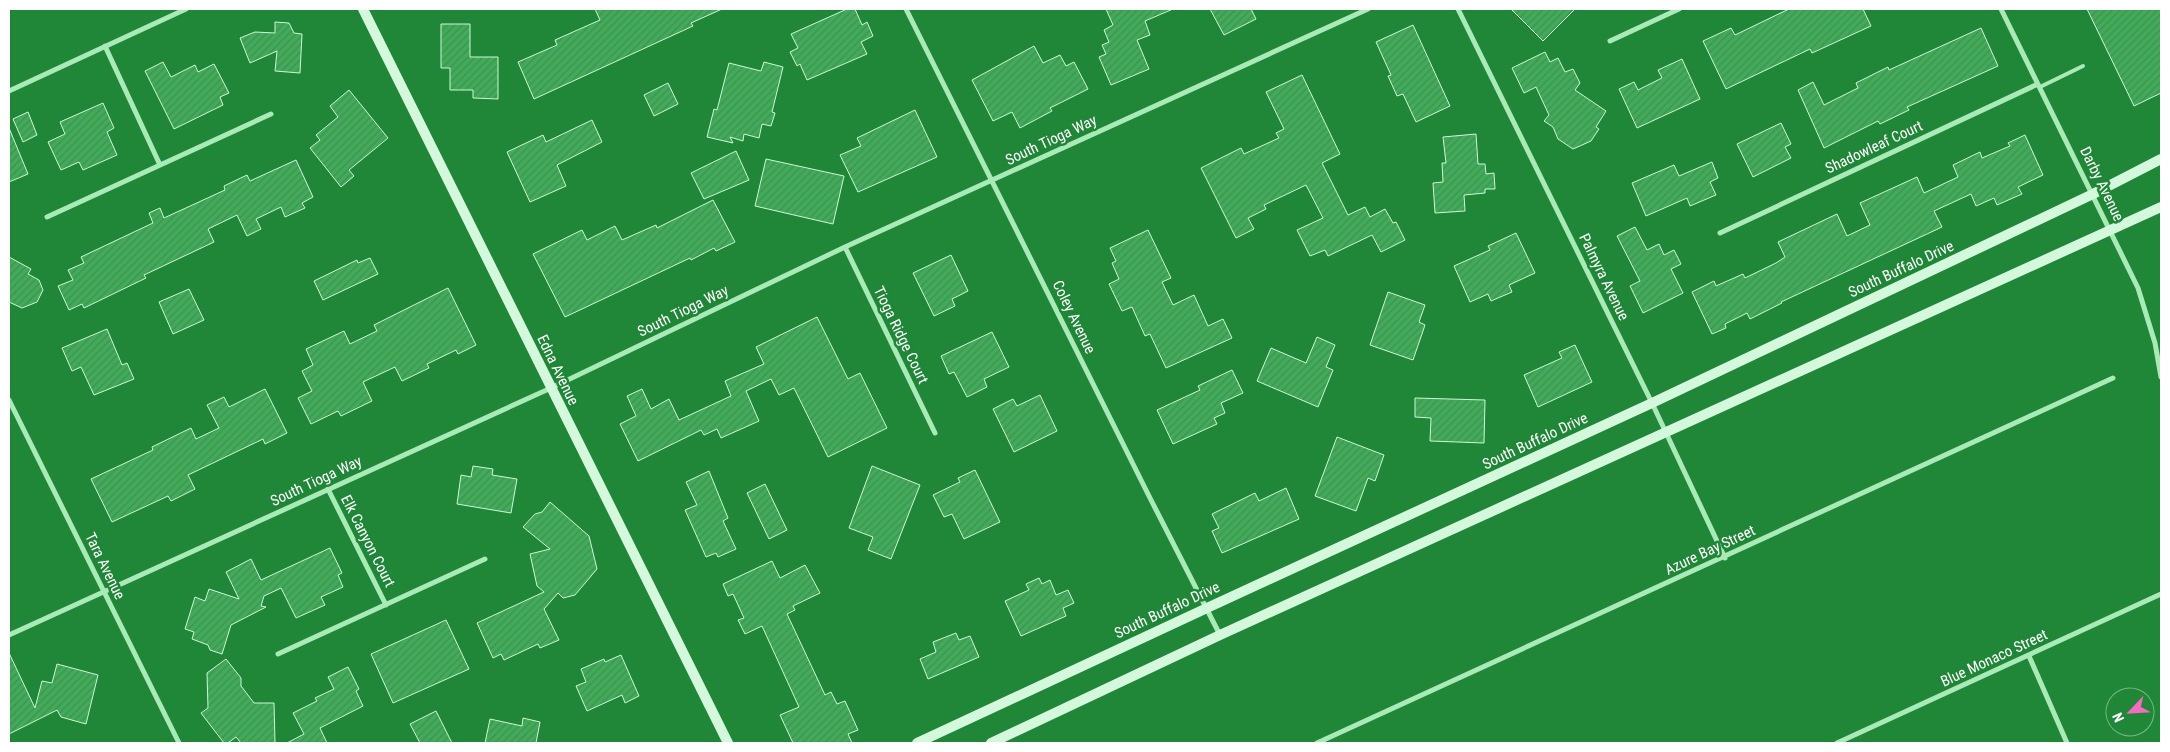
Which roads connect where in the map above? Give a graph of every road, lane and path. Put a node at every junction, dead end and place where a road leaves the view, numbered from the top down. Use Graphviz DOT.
graph roads {
  1 [pos="186,9"];
  2 [pos="363,9"];
  3 [pos="906,9"];
  4 [pos="1368,9"];
  5 [pos="1458,9"];
  6 [pos="1680,9"];
  7 [pos="2001,9"];
  8 [pos="1610,41"];
  9 [pos="105,46"];
  10 [pos="2083,66"];
  11 [pos="2039,85"];
  12 [pos="9,91"];
  13 [pos="271,114"];
  14 [pos="2161,159"];
  15 [pos="160,166"];
  16 [pos="992,181"];
  17 [pos="2093,194"];
  18 [pos="2161,207"];
  19 [pos="47,217"];
  20 [pos="2110,230"];
  21 [pos="1720,233"];
  22 [pos="845,247"];
  23 [pos="2161,377"];
  24 [pos="2113,378"];
  25 [pos="551,388"];
  26 [pos="9,400"];
  27 [pos="1652,403"];
  28 [pos="1666,432"];
  29 [pos="935,433"];
  30 [pos="328,489"];
  31 [pos="1725,558"];
  32 [pos="485,559"];
  33 [pos="103,592"];
  34 [pos="2161,594"];
  35 [pos="386,605"];
  36 [pos="1206,608"];
  37 [pos="9,635"];
  38 [pos="1220,635"];
  39 [pos="278,654"];
  40 [pos="2029,656"];
  41 [pos="179,743"];
  42 [pos="728,743"];
  43 [pos="918,743"];
  44 [pos="991,743"];
  45 [pos="1317,743"];
  46 [pos="1837,743"];
  47 [pos="2067,743"];
  1 -- 9 [label="street"];
  2 -- 25 [label="main road, Edna Avenue"];
  3 -- 16 [label="street, Coley Avenue"];
  4 -- 16 [label="street, South Tioga Way"];
  5 -- 27 [label="street, Palmyra Avenue"];
  6 -- 8 [label="street"];
  7 -- 11 [label="street, Darby Avenue"];
  9 -- 12 [label="street"];
  9 -- 15 [label="street"];
  10 -- 11 [label="lane"];
  11 -- 17 [label="street, Darby Avenue"];
  11 -- 21 [label="street, Shadowleaf Court"];
  13 -- 15 [label="street"];
  14 -- 17 [label="main road, South Buffalo Drive"];
  15 -- 19 [label="street"];
  16 -- 22 [label="street, South Tioga Way"];
  16 -- 36 [label="street, Coley Avenue"];
  17 -- 20 [label="street, Darby Avenue"];
  17 -- 27 [label="main road, South Buffalo Drive"];
  18 -- 20 [label="main road"];
  20 -- 23 [label="street, Darby Avenue"];
  20 -- 28 [label="main road"];
  22 -- 25 [label="street, South Tioga Way"];
  22 -- 29 [label="street, Tioga Ridge Court"];
  24 -- 31 [label="street, Azure Bay Street"];
  25 -- 30 [label="street, South Tioga Way"];
  25 -- 42 [label="main road, Edna Avenue"];
  26 -- 33 [label="street, Tara Avenue"];
  27 -- 28 [label="street, Palmyra Avenue"];
  27 -- 36 [label="main road, South Buffalo Drive"];
  28 -- 31 [label="street, Palmyra Avenue"];
  28 -- 38 [label="main road"];
  30 -- 33 [label="street, South Tioga Way"];
  30 -- 35 [label="street, Elk Canyon Court"];
  31 -- 45 [label="street, Azure Bay Street"];
  32 -- 35 [label="street, Elk Canyon Court"];
  33 -- 37 [label="street, South Tioga Way"];
  33 -- 41 [label="street, Tara Avenue"];
  34 -- 40 [label="street, Blue Monaco Street"];
  35 -- 39 [label="street, Elk Canyon Court"];
  36 -- 38 [label="street, Coley Avenue"];
  36 -- 43 [label="main road, South Buffalo Drive"];
  38 -- 44 [label="main road"];
  40 -- 46 [label="street, Blue Monaco Street"];
  40 -- 47 [label="street"];
}
